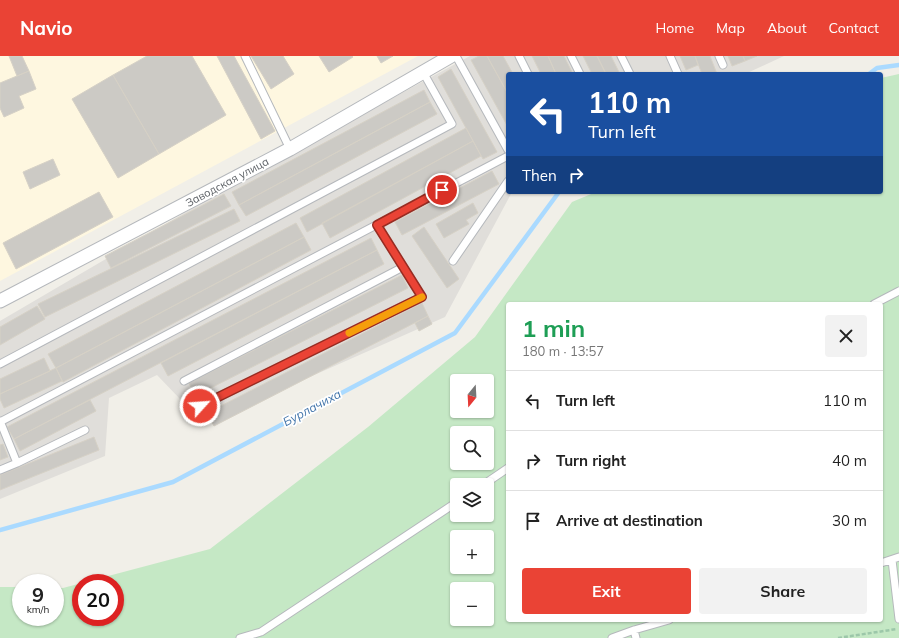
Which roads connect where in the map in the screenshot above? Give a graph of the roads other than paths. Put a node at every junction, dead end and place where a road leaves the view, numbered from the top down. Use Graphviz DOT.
graph roads {
  1 [pos="245,56"];
  2 [pos="451,56"];
  3 [pos="456,56"];
  4 [pos="519,56"];
  5 [pos="571,56"];
  6 [pos="621,56"];
  7 [pos="670,56"];
  8 [pos="719,56"];
  9 [pos="723,65"];
  10 [pos="423,72"];
  11 [pos="527,72"];
  12 [pos="579,72"];
  13 [pos="629,72"];
  14 [pos="677,72"];
  15 [pos="506,146"];
  16 [pos="290,149"];
  17 [pos="506,157"];
  18 [pos="506,184"];
  19 [pos="377,225"];
  20 [pos="453,261"];
  21 [pos="403,267"];
  22 [pos="899,291"];
  23 [pos="0,301"];
  24 [pos="878,302"];
  25 [pos="0,364"];
  26 [pos="184,381"];
  27 [pos="200,406"];
  28 [pos="0,421"];
  29 [pos="85,430"];
  30 [pos="18,463"];
  31 [pos="506,469"];
  32 [pos="0,470"];
  33 [pos="493,478"];
  34 [pos="450,507"];
  35 [pos="895,558"];
  36 [pos="883,562"];
  37 [pos="899,620"];
  38 [pos="662,622"];
  39 [pos="634,630"];
  40 [pos="240,638"];
  41 [pos="612,638"];
  42 [pos="636,638"];
  1 -- 16 [label="lane"];
  2 -- 10 [label="street, Заводская улица"];
  3 -- 15 [label="lane"];
  4 -- 11 [label="lane"];
  5 -- 12 [label="lane"];
  6 -- 13 [label="lane"];
  7 -- 14 [label="lane"];
  8 -- 9 [label="lane"];
  10 -- 16 [label="street, Заводская улица"];
  10 -- 25 [label="lane"];
  16 -- 23 [label="street, Заводская улица"];
  17 -- 19 [label="lane"];
  18 -- 20 [label="lane"];
  19 -- 21 [label="lane"];
  19 -- 28 [label="lane"];
  21 -- 26 [label="lane"];
  21 -- 27 [label="lane"];
  22 -- 24 [label="lane"];
  28 -- 30 [label="lane"];
  29 -- 30 [label="lane"];
  30 -- 32 [label="lane"];
  31 -- 33 [label="lane"];
  34 -- 40 [label="lane"];
  35 -- 36 [label="lane"];
  35 -- 37 [label="lane"];
  38 -- 39 [label="lane"];
  39 -- 41 [label="lane"];
  39 -- 42 [label="lane"];
}
